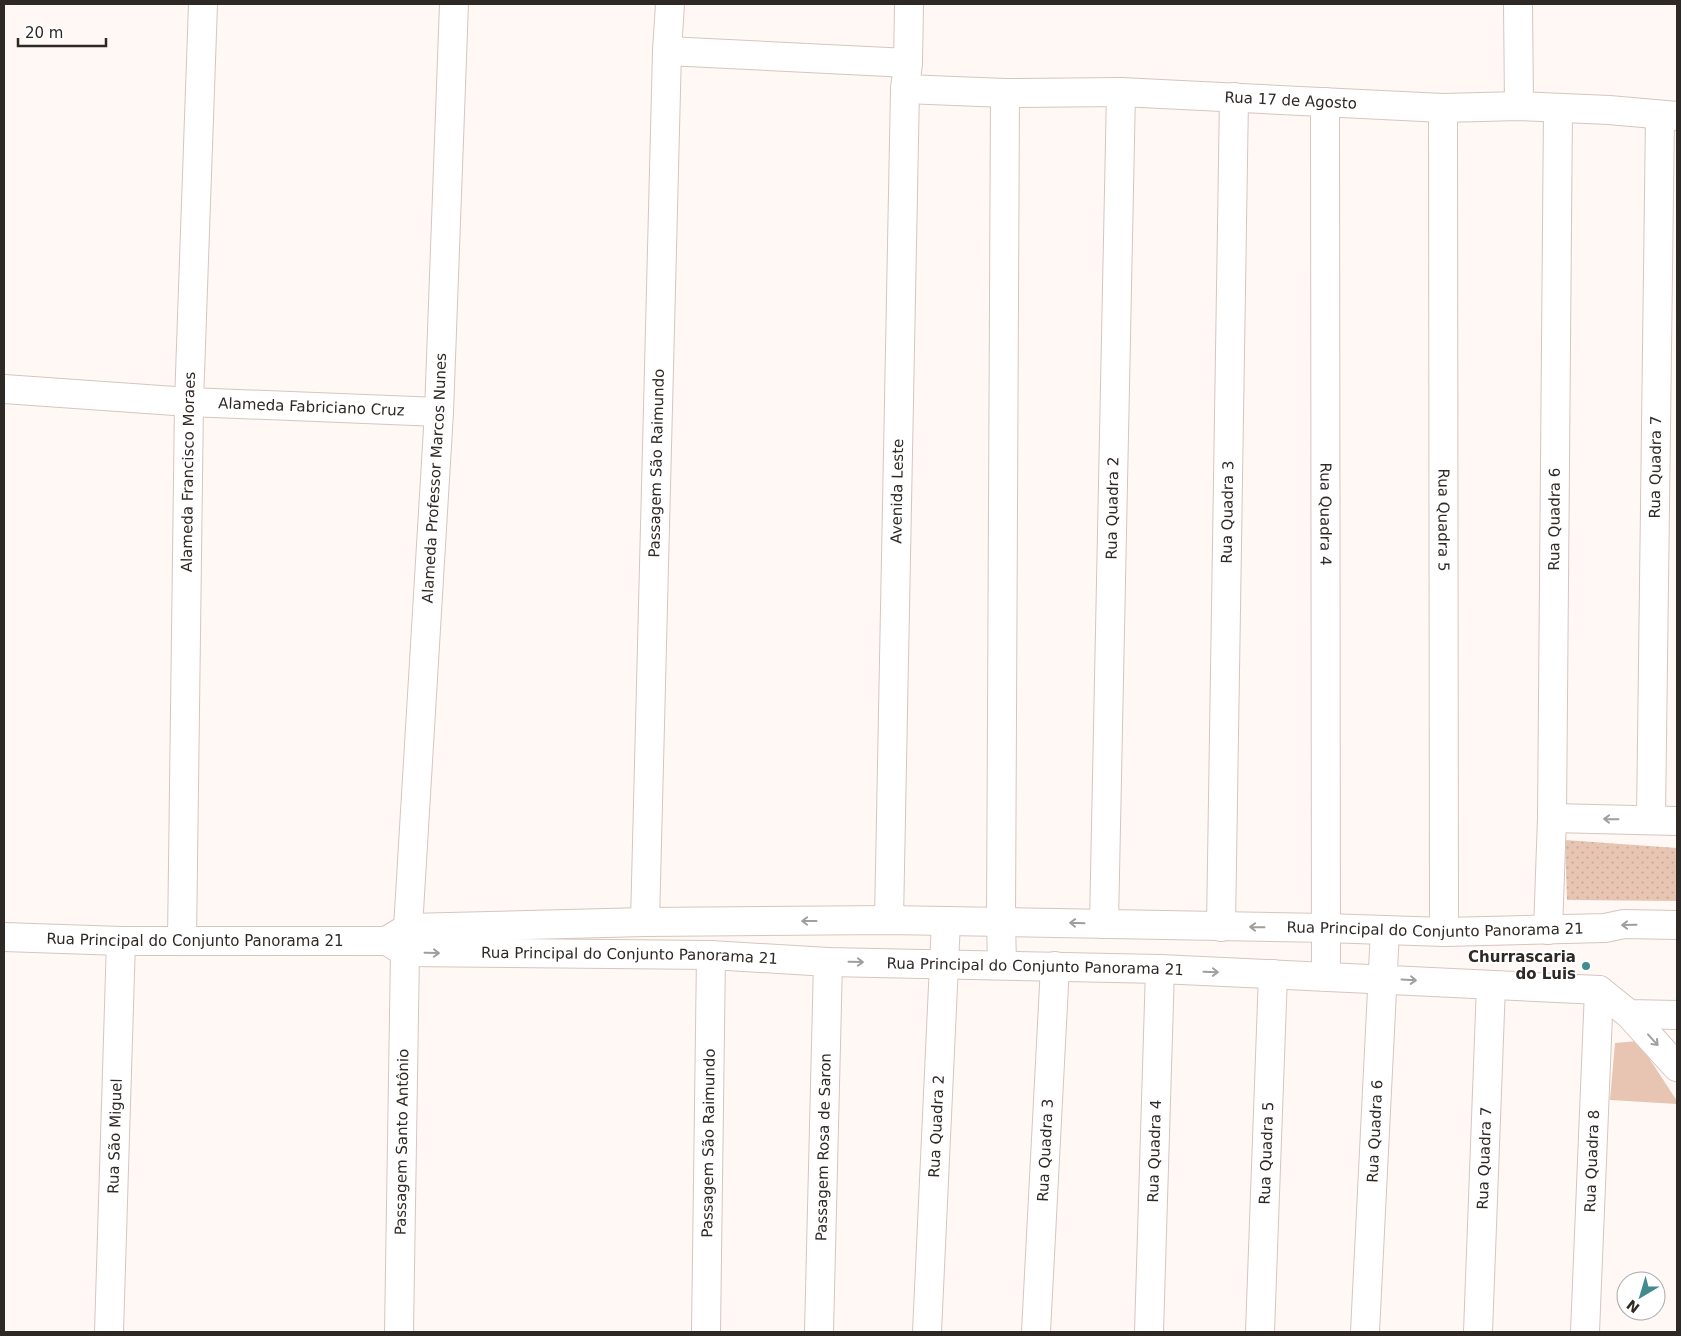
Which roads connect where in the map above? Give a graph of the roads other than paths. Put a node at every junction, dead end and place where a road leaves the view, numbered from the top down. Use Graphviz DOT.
graph roads {
  1 [pos="203,4"];
  2 [pos="454,4"];
  3 [pos="670,4"];
  4 [pos="909,4"];
  5 [pos="1518,4"];
  6 [pos="667,51"];
  7 [pos="907,76"];
  8 [pos="1121,92"];
  9 [pos="1006,93"];
  10 [pos="1234,97"];
  11 [pos="1325,102"];
  12 [pos="1519,106"];
  13 [pos="1444,108"];
  14 [pos="1558,108"];
  15 [pos="1668,115"];
  16 [pos="4,389"];
  17 [pos="189,402"];
  18 [pos="439,412"];
  19 [pos="1552,818"];
  20 [pos="1664,820"];
  21 [pos="889,920"];
  22 [pos="946,921"];
  23 [pos="1001,921"];
  24 [pos="645,922"];
  25 [pos="1104,924"];
  26 [pos="1677,925"];
  27 [pos="1221,927"];
  28 [pos="1326,928"];
  29 [pos="1385,930"];
  30 [pos="1548,930"];
  31 [pos="1444,932"];
  32 [pos="4,937"];
  33 [pos="400,940"];
  34 [pos="121,941"];
  35 [pos="182,941"];
  36 [pos="711,955"];
  37 [pos="828,962"];
  38 [pos="945,965"];
  39 [pos="1002,965"];
  40 [pos="1055,966"];
  41 [pos="1160,969"];
  42 [pos="1274,974"];
  43 [pos="1326,977"];
  44 [pos="1382,979"];
  45 [pos="1491,985"];
  46 [pos="1599,990"];
  47 [pos="1629,1014"];
  48 [pos="1677,1015"];
  49 [pos="1677,1067"];
  50 [pos="109,1332"];
  51 [pos="399,1332"];
  52 [pos="706,1332"];
  53 [pos="819,1332"];
  54 [pos="928,1332"];
  55 [pos="1036,1332"];
  56 [pos="1149,1332"];
  57 [pos="1260,1332"];
  58 [pos="1365,1332"];
  59 [pos="1478,1332"];
  60 [pos="1585,1332"];
  1 -- 17 [label="street, Alameda Francisco Moraes"];
  2 -- 18 [label="street, Alameda Professor Marcos Nunes"];
  3 -- 6 [label="street, Passagem São Raimundo"];
  4 -- 7 [label="street"];
  5 -- 12 [label="street"];
  6 -- 7 [label="street, Rua 17 de Agosto"];
  6 -- 24 [label="street, Passagem São Raimundo"];
  7 -- 9 [label="street, Rua 17 de Agosto"];
  7 -- 21 [label="street, Avenida Leste"];
  8 -- 9 [label="street, Rua 17 de Agosto"];
  8 -- 10 [label="street, Rua 17 de Agosto"];
  8 -- 25 [label="street, Rua Quadra 2"];
  9 -- 23 [label="street"];
  10 -- 11 [label="street, Rua 17 de Agosto"];
  10 -- 27 [label="street, Rua Quadra 3"];
  11 -- 13 [label="street, Rua 17 de Agosto"];
  11 -- 28 [label="street, Rua Quadra 4"];
  12 -- 13 [label="street, Rua 17 de Agosto"];
  12 -- 14 [label="street, Rua 17 de Agosto"];
  13 -- 31 [label="street, Rua Quadra 5"];
  14 -- 15 [label="street, Rua 17 de Agosto"];
  14 -- 19 [label="street, Rua Quadra 6"];
  15 -- 20 [label="street, Rua Quadra 7"];
  16 -- 17 [label="street, Alameda Fabriciano Cruz"];
  17 -- 18 [label="street, Alameda Fabriciano Cruz"];
  17 -- 35 [label="street, Alameda Francisco Moraes"];
  18 -- 33 [label="street, Alameda Professor Marcos Nunes"];
  20 -- 19 [label="street, one-way"];
  19 -- 30 [label="street, Rua Quadra 6"];
  21 -- 22 [label="street, Rua Principal do Conjunto Panorama 21"];
  21 -- 24 [label="street, Rua Principal do Conjunto Panorama 21, one-way"];
  22 -- 23 [label="street, Rua Principal do Conjunto Panorama 21"];
  22 -- 38 [label="street, Rua Quadra 2"];
  25 -- 23 [label="street, Rua Principal do Conjunto Panorama 21, one-way"];
  23 -- 39 [label="street"];
  24 -- 33 [label="street, Rua Principal do Conjunto Panorama 21"];
  25 -- 27 [label="street, Rua Principal do Conjunto Panorama 21"];
  26 -- 30 [label="street, Rua Principal do Conjunto Panorama 21, one-way"];
  28 -- 27 [label="street, Rua Principal do Conjunto Panorama 21, one-way"];
  28 -- 29 [label="street, Rua Principal do Conjunto Panorama 21"];
  28 -- 43 [label="street"];
  29 -- 31 [label="street, Rua Principal do Conjunto Panorama 21"];
  29 -- 44 [label="street, Rua Quadra 6"];
  30 -- 31 [label="street, Rua Principal do Conjunto Panorama 21"];
  32 -- 34 [label="street, Rua Principal do Conjunto Panorama 21"];
  33 -- 35 [label="street, Rua Principal do Conjunto Panorama 21"];
  33 -- 36 [label="street, Rua Principal do Conjunto Panorama 21, one-way"];
  33 -- 51 [label="street, Passagem Santo Antônio"];
  34 -- 35 [label="street, Rua Principal do Conjunto Panorama 21"];
  34 -- 50 [label="street, Rua São Miguel"];
  36 -- 37 [label="street, Rua Principal do Conjunto Panorama 21"];
  36 -- 52 [label="street, Passagem São Raimundo"];
  37 -- 38 [label="street, Rua Principal do Conjunto Panorama 21, one-way"];
  37 -- 53 [label="street, Passagem Rosa de Saron"];
  38 -- 39 [label="street, Rua Principal do Conjunto Panorama 21"];
  38 -- 54 [label="street, Rua Quadra 2"];
  39 -- 40 [label="street, Rua Principal do Conjunto Panorama 21"];
  40 -- 41 [label="street, Rua Principal do Conjunto Panorama 21"];
  40 -- 55 [label="street, Rua Quadra 3"];
  41 -- 42 [label="street, Rua Principal do Conjunto Panorama 21, one-way"];
  41 -- 56 [label="street, Rua Quadra 4"];
  42 -- 43 [label="street, Rua Principal do Conjunto Panorama 21"];
  42 -- 57 [label="street, Rua Quadra 5"];
  43 -- 44 [label="street, Rua Principal do Conjunto Panorama 21"];
  44 -- 45 [label="street, Rua Principal do Conjunto Panorama 21, one-way"];
  44 -- 58 [label="street, Rua Quadra 6"];
  45 -- 46 [label="street, Rua Principal do Conjunto Panorama 21"];
  45 -- 59 [label="street, Rua Quadra 7"];
  46 -- 47 [label="street"];
  46 -- 60 [label="street, Rua Quadra 8"];
  47 -- 48 [label="street"];
  47 -- 49 [label="street, one-way"];
}
